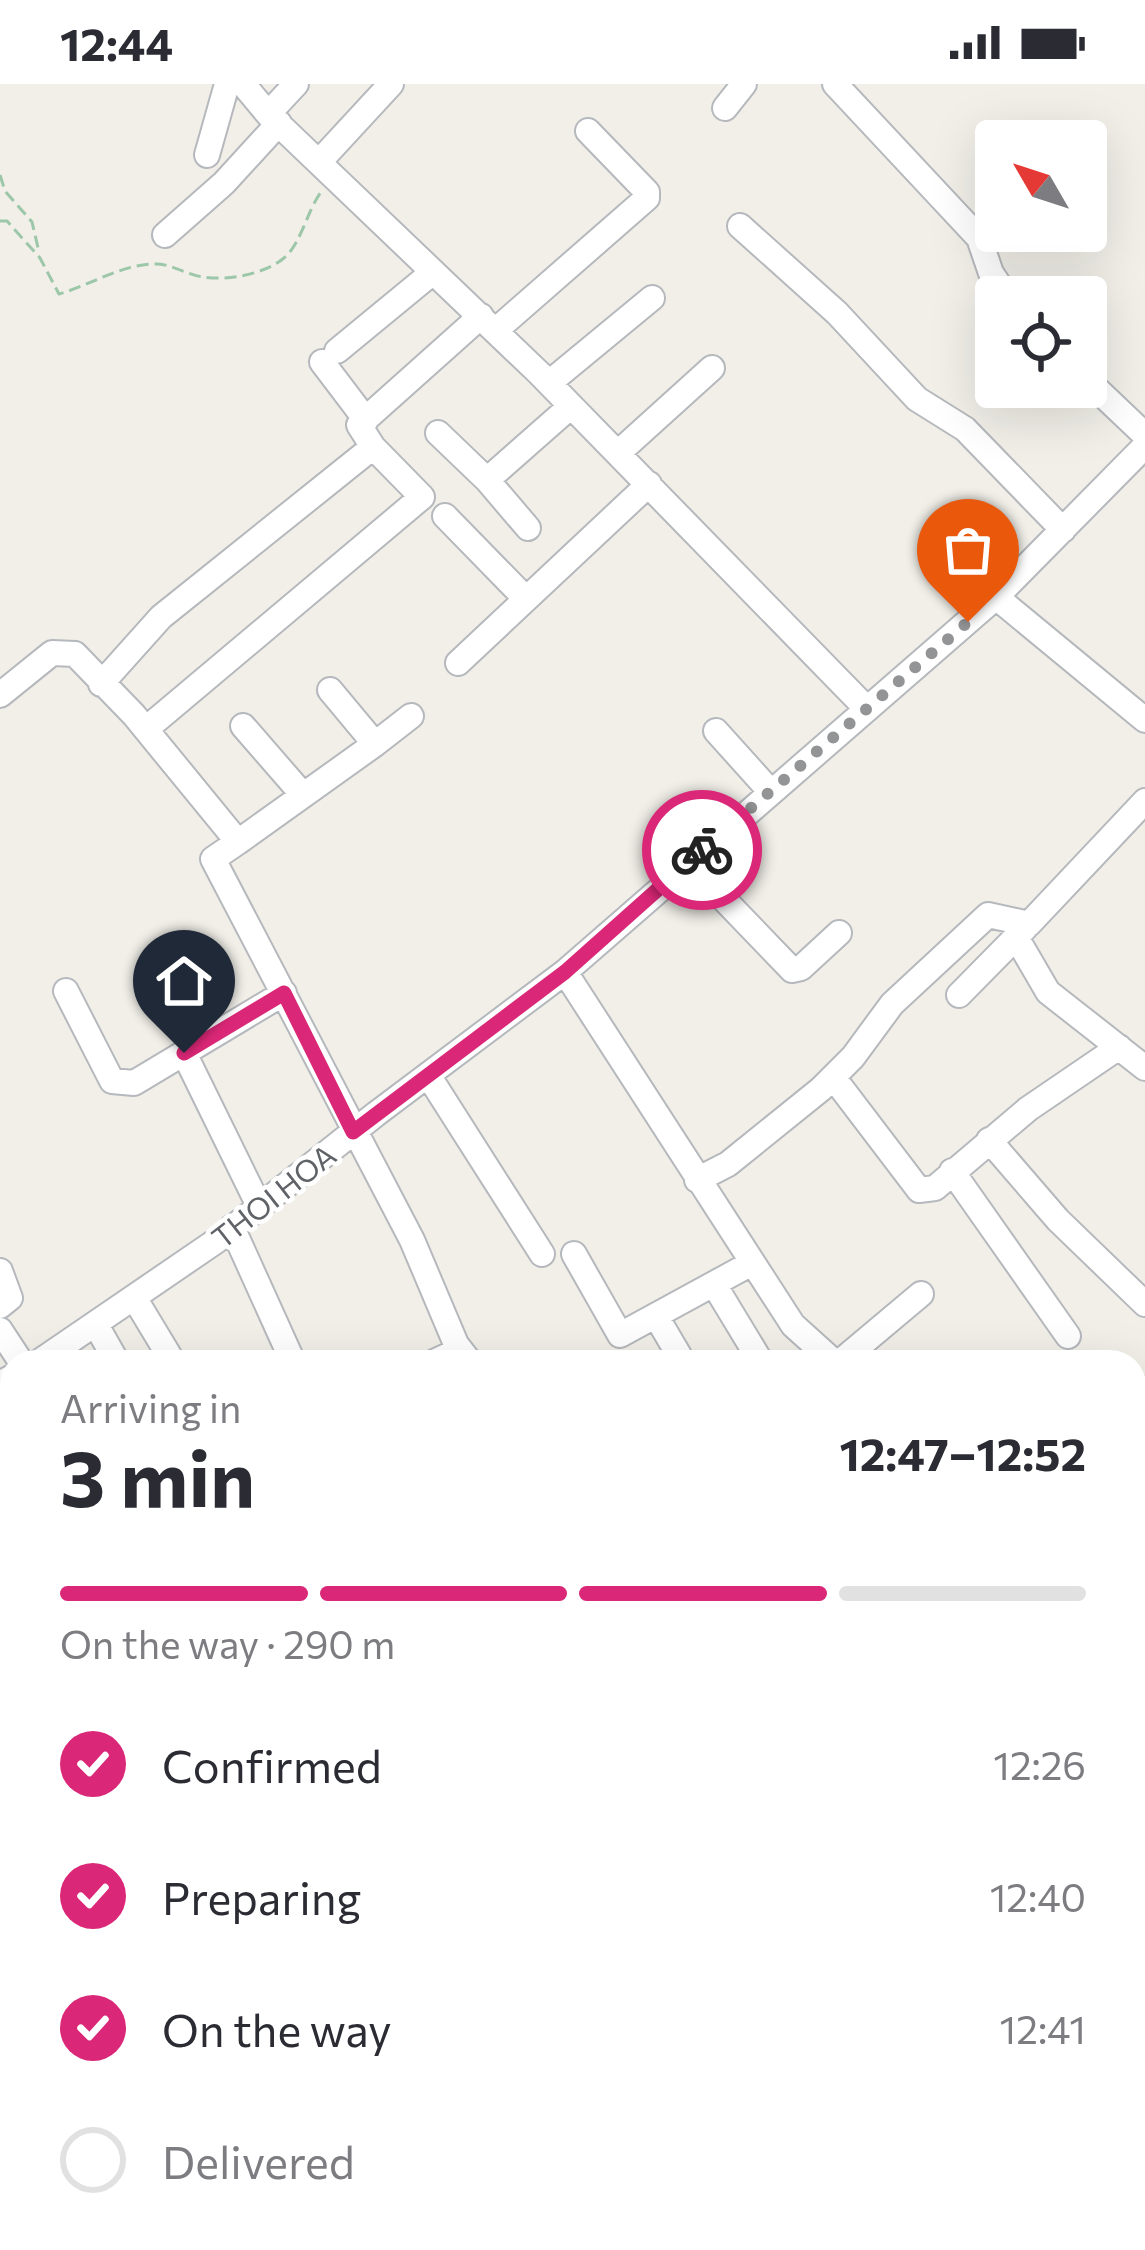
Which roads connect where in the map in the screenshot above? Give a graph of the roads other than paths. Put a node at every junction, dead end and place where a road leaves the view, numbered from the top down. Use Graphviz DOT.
graph roads {
  1 [pos="226,84"];
  2 [pos="242,84"];
  3 [pos="296,84"];
  4 [pos="391,84"];
  5 [pos="744,84"];
  6 [pos="840,86"];
  7 [pos="725,108"];
  8 [pos="273,118"];
  9 [pos="588,130"];
  10 [pos="207,155"];
  11 [pos="326,170"];
  12 [pos="740,226"];
  13 [pos="165,235"];
  14 [pos="433,272"];
  15 [pos="993,276"];
  16 [pos="652,298"];
  17 [pos="489,323"];
  18 [pos="712,368"];
  19 [pos="549,383"];
  20 [pos="1107,399"];
  21 [pos="571,406"];
  22 [pos="366,420"];
  23 [pos="438,433"];
  24 [pos="1145,436"];
  25 [pos="1145,446"];
  26 [pos="373,447"];
  27 [pos="618,453"];
  28 [pos="487,480"];
  29 [pos="649,484"];
  30 [pos="445,516"];
  31 [pos="527,528"];
  32 [pos="1063,530"];
  33 [pos="996,597"];
  34 [pos="526,599"];
  35 [pos="458,663"];
  36 [pos="101,684"];
  37 [pos="330,690"];
  38 [pos="0,695"];
  39 [pos="867,709"];
  40 [pos="411,716"];
  41 [pos="1145,720"];
  42 [pos="243,726"];
  43 [pos="146,729"];
  44 [pos="716,731"];
  45 [pos="375,744"];
  46 [pos="770,791"];
  47 [pos="303,795"];
  48 [pos="1145,801"];
  49 [pos="238,842"];
  50 [pos="688,862"];
  51 [pos="1023,930"];
  52 [pos="839,933"];
  53 [pos="565,972"];
  54 [pos="66,992"];
  55 [pos="284,993"];
  56 [pos="959,994"];
  57 [pos="1119,1047"];
  58 [pos="184,1053"];
  59 [pos="1145,1068"];
  60 [pos="428,1075"];
  61 [pos="833,1077"];
  62 [pos="353,1132"];
  63 [pos="989,1140"];
  64 [pos="952,1171"];
  65 [pos="697,1180"];
  66 [pos="259,1206"];
  67 [pos="232,1227"];
  68 [pos="542,1254"];
  69 [pos="574,1254"];
  70 [pos="752,1263"];
  71 [pos="0,1270"];
  72 [pos="715,1286"];
  73 [pos="921,1294"];
  74 [pos="135,1299"];
  75 [pos="5,1302"];
  76 [pos="1145,1304"];
  77 [pos="656,1316"];
  78 [pos="96,1325"];
  79 [pos="0,1330"];
  80 [pos="1068,1336"];
  81 [pos="25,1350"];
  82 [pos="56,1350"];
  83 [pos="110,1350"];
  84 [pos="166,1350"];
  85 [pos="288,1350"];
  86 [pos="462,1350"];
  87 [pos="675,1350"];
  88 [pos="754,1350"];
  89 [pos="823,1350"];
  90 [pos="852,1350"];
  1 -- 10 [label="street"];
  2 -- 8 [label="street"];
  3 -- 8 [label="street"];
  4 -- 11 [label="street"];
  5 -- 7 [label="street"];
  6 -- 15 [label="street"];
  8 -- 11 [label="street"];
  8 -- 13 [label="street"];
  9 -- 17 [label="street"];
  11 -- 14 [label="street"];
  12 -- 32 [label="street"];
  14 -- 17 [label="street"];
  14 -- 22 [label="street"];
  16 -- 19 [label="street"];
  17 -- 19 [label="street"];
  17 -- 22 [label="street"];
  18 -- 27 [label="street"];
  19 -- 21 [label="street"];
  20 -- 24 [label="street"];
  21 -- 27 [label="street"];
  21 -- 28 [label="street"];
  22 -- 26 [label="street"];
  23 -- 28 [label="street"];
  25 -- 32 [label="street, THOI HOA"];
  26 -- 36 [label="street"];
  26 -- 43 [label="street"];
  27 -- 29 [label="street"];
  28 -- 31 [label="street"];
  29 -- 34 [label="street"];
  29 -- 39 [label="street"];
  30 -- 34 [label="street"];
  32 -- 33 [label="street, THOI HOA"];
  33 -- 39 [label="street, THOI HOA"];
  33 -- 41 [label="street"];
  34 -- 35 [label="street"];
  36 -- 38 [label="street"];
  36 -- 43 [label="street"];
  37 -- 45 [label="street"];
  39 -- 46 [label="street, THOI HOA"];
  40 -- 45 [label="street"];
  42 -- 47 [label="street"];
  43 -- 49 [label="street"];
  44 -- 46 [label="street"];
  45 -- 47 [label="street"];
  46 -- 50 [label="street, THOI HOA"];
  47 -- 49 [label="street"];
  48 -- 51 [label="street"];
  49 -- 55 [label="street"];
  50 -- 52 [label="street"];
  50 -- 53 [label="street, THOI HOA"];
  51 -- 56 [label="street"];
  51 -- 57 [label="street"];
  51 -- 61 [label="street"];
  53 -- 60 [label="street, THOI HOA"];
  53 -- 65 [label="street"];
  54 -- 58 [label="street"];
  55 -- 58 [label="street"];
  55 -- 62 [label="street"];
  57 -- 59 [label="street"];
  57 -- 63 [label="street"];
  58 -- 66 [label="street"];
  60 -- 62 [label="street, THOI HOA"];
  60 -- 68 [label="street"];
  61 -- 64 [label="street"];
  61 -- 65 [label="street"];
  62 -- 66 [label="street, THOI HOA"];
  62 -- 86 [label="street"];
  63 -- 64 [label="street"];
  63 -- 76 [label="street"];
  64 -- 80 [label="street"];
  65 -- 70 [label="street"];
  66 -- 67 [label="street, THOI HOA"];
  67 -- 74 [label="street, THOI HOA"];
  67 -- 85 [label="street"];
  69 -- 77 [label="street"];
  70 -- 72 [label="street"];
  70 -- 89 [label="street"];
  71 -- 75 [label="street"];
  72 -- 77 [label="street"];
  72 -- 88 [label="street"];
  73 -- 90 [label="street"];
  74 -- 78 [label="street, THOI HOA"];
  74 -- 84 [label="street"];
  77 -- 87 [label="street"];
  78 -- 82 [label="street, THOI HOA"];
  78 -- 83 [label="street"];
  79 -- 81 [label="street"];
}
